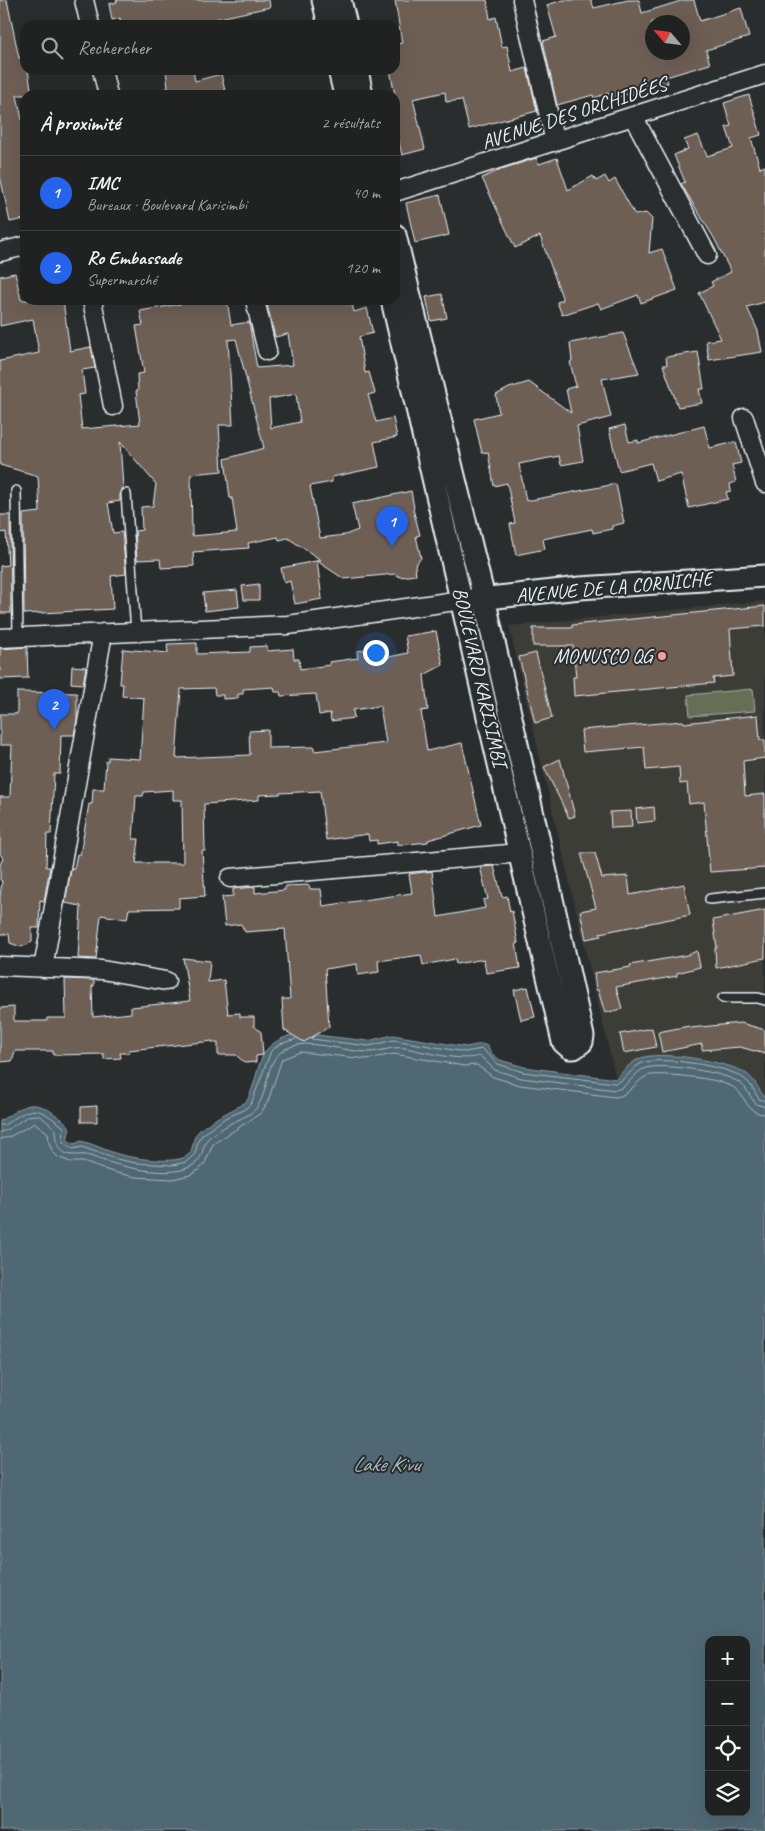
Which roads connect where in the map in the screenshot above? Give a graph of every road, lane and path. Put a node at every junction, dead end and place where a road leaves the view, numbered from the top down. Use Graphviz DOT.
graph roads {
  1 [pos="84,0"];
  2 [pos="323,0"];
  3 [pos="340,0"];
  4 [pos="522,0"];
  5 [pos="89,20"];
  6 [pos="328,20"];
  7 [pos="345,20"];
  8 [pos="765,74"];
  9 [pos="103,75"];
  10 [pos="340,75"];
  11 [pos="357,75"];
  12 [pos="107,90"];
  13 [pos="344,90"];
  14 [pos="361,90"];
  15 [pos="633,116"];
  16 [pos="555,142"];
  17 [pos="400,190"];
  18 [pos="20,247"];
  19 [pos="0,252"];
  20 [pos="400,255"];
  21 [pos="707,255"];
  22 [pos="93,305"];
  23 [pos="256,305"];
  24 [pos="393,305"];
  25 [pos="267,351"];
  26 [pos="113,406"];
  27 [pos="744,418"];
  28 [pos="765,483"];
  29 [pos="16,491"];
  30 [pos="126,494"];
  31 [pos="765,576"];
  32 [pos="484,598"];
  33 [pos="462,600"];
  34 [pos="136,632"];
  35 [pos="103,633"];
  36 [pos="18,636"];
  37 [pos="0,638"];
  38 [pos="520,853"];
  39 [pos="230,878"];
  40 [pos="765,894"];
  41 [pos="710,899"];
  42 [pos="0,966"];
  43 [pos="43,968"];
  44 [pos="166,981"];
  45 [pos="723,998"];
  46 [pos="765,1000"];
  1 -- 5 [label="street"];
  2 -- 6 [label="street"];
  3 -- 7 [label="street"];
  4 -- 16 [label="street"];
  8 -- 15 [label="street, AVENUE DES ORCHIDÉES"];
  9 -- 12 [label="street"];
  10 -- 13 [label="street"];
  11 -- 14 [label="street"];
  15 -- 16 [label="street, AVENUE DES ORCHIDÉES"];
  15 -- 21 [label="street"];
  16 -- 17 [label="street, AVENUE DES ORCHIDÉES"];
  18 -- 19 [label="street"];
  20 -- 32 [label="street"];
  22 -- 26 [label="street"];
  23 -- 25 [label="street"];
  24 -- 33 [label="street, BOULEVARD KARISIMBI"];
  27 -- 28 [label="street"];
  29 -- 36 [label="lane"];
  30 -- 34 [label="lane"];
  31 -- 32 [label="street, AVENUE DE LA CORNICHE"];
  32 -- 33 [label="street, AVENUE DE LA CORNICHE"];
  32 -- 38 [label="street, BOULEVARD KARISIMBI"];
  33 -- 34 [label="street"];
  33 -- 38 [label="street, BOULEVARD KARISIMBI"];
  34 -- 35 [label="street"];
  35 -- 36 [label="street"];
  35 -- 43 [label="street"];
  36 -- 37 [label="street"];
  38 -- 39 [label="street"];
  40 -- 41 [label="lane"];
  42 -- 43 [label="street"];
  43 -- 44 [label="street"];
  45 -- 46 [label="lane"];
}
